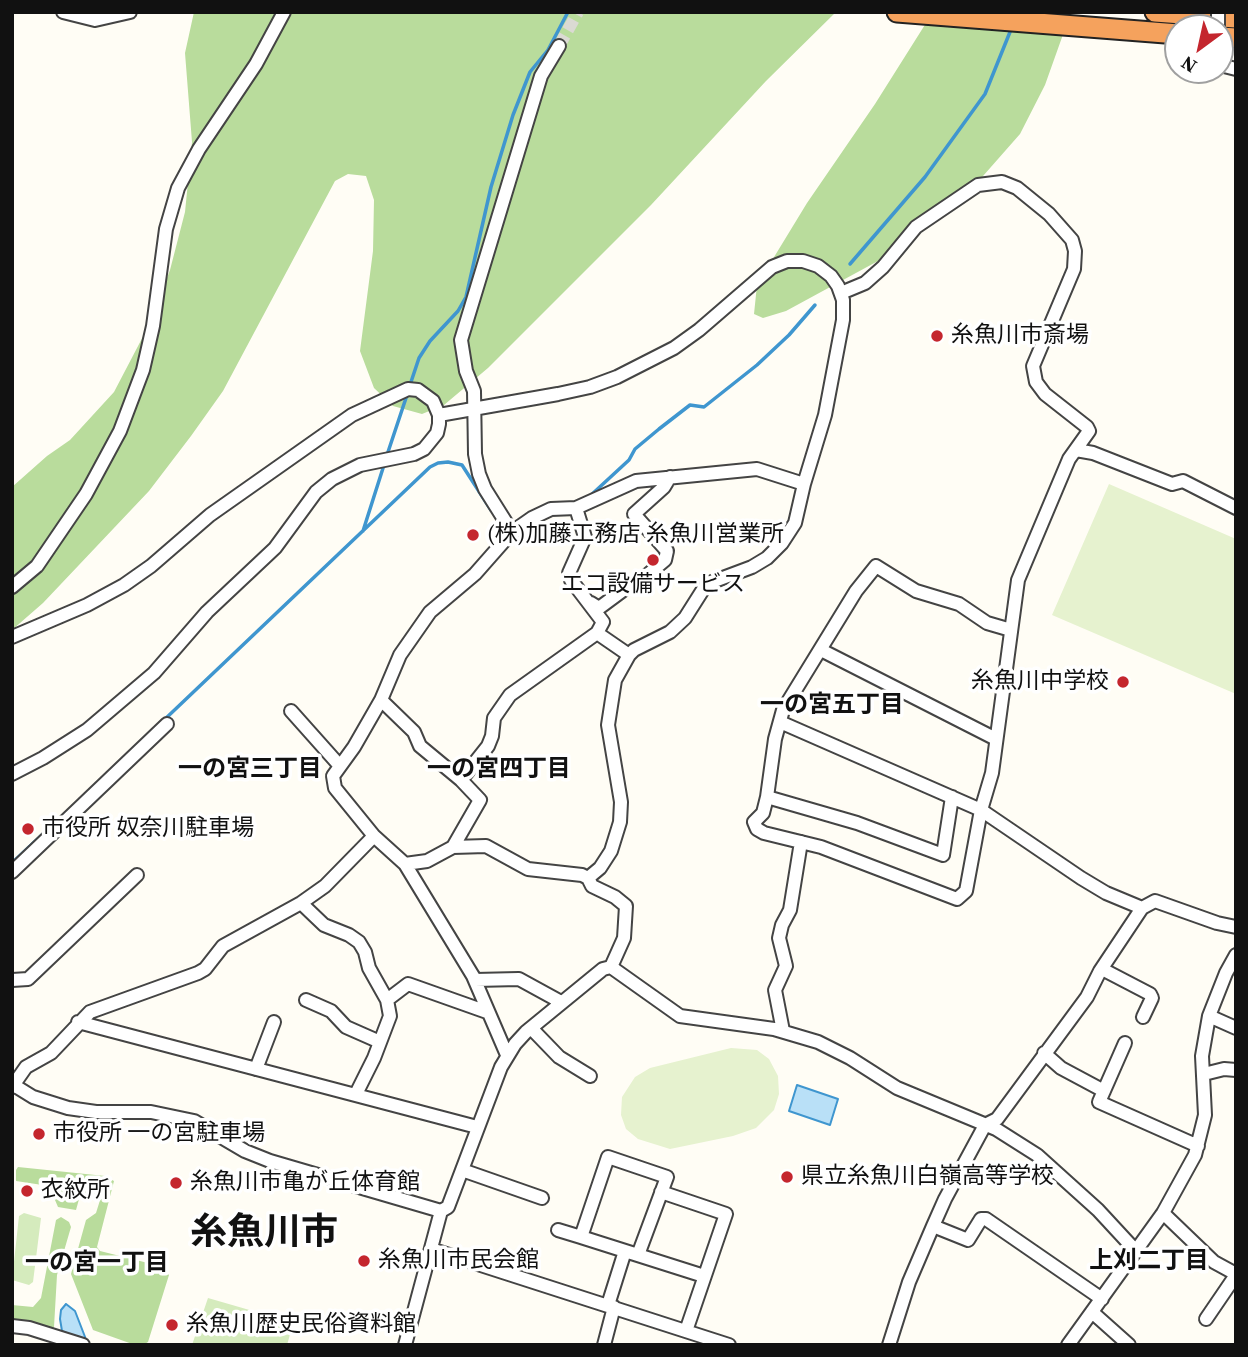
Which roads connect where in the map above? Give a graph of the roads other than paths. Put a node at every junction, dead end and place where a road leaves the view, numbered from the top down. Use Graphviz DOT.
graph roads {
  1 [pos="63,12"];
  2 [pos="130,12"];
  3 [pos="284,12"];
  4 [pos="897,12"];
  5 [pos="1155,12"];
  6 [pos="1236,18"];
  7 [pos="1164,33"];
  8 [pos="559,46"];
  9 [pos="841,293"];
  10 [pos="474,408"];
  11 [pos="439,415"];
  12 [pos="1076,450"];
  13 [pos="670,477"];
  14 [pos="804,485"];
  15 [pos="576,508"];
  16 [pos="1236,508"];
  17 [pos="512,532"];
  18 [pos="12,587"];
  19 [pos="590,603"];
  20 [pos="1011,630"];
  21 [pos="597,633"];
  22 [pos="12,637"];
  23 [pos="821,650"];
  24 [pos="629,655"];
  25 [pos="382,700"];
  26 [pos="291,711"];
  27 [pos="780,722"];
  28 [pos="167,724"];
  29 [pos="996,739"];
  30 [pos="340,766"];
  31 [pos="12,774"];
  32 [pos="461,780"];
  33 [pos="767,797"];
  34 [pos="952,797"];
  35 [pos="981,810"];
  36 [pos="374,836"];
  37 [pos="801,842"];
  38 [pos="453,847"];
  39 [pos="405,864"];
  40 [pos="12,872"];
  41 [pos="137,875"];
  42 [pos="587,878"];
  43 [pos="301,903"];
  44 [pos="1142,908"];
  45 [pos="1236,927"];
  46 [pos="1236,955"];
  47 [pos="611,967"];
  48 [pos="1102,969"];
  49 [pos="12,980"];
  50 [pos="475,980"];
  51 [pos="306,1000"];
  52 [pos="387,1000"];
  53 [pos="561,1002"];
  54 [pos="487,1012"];
  55 [pos="1209,1016"];
  56 [pos="1143,1017"];
  57 [pos="78,1022"];
  58 [pos="274,1022"];
  59 [pos="531,1028"];
  60 [pos="1236,1028"];
  61 [pos="783,1031"];
  62 [pos="380,1042"];
  63 [pos="1125,1043"];
  64 [pos="1044,1052"];
  65 [pos="507,1055"];
  66 [pos="256,1069"];
  67 [pos="1236,1070"];
  68 [pos="1203,1074"];
  69 [pos="590,1076"];
  70 [pos="12,1085"];
  71 [pos="1104,1091"];
  72 [pos="356,1094"];
  73 [pos="985,1125"];
  74 [pos="477,1127"];
  75 [pos="1198,1146"];
  76 [pos="461,1170"];
  77 [pos="661,1192"];
  78 [pos="542,1198"];
  79 [pos="441,1211"];
  80 [pos="1163,1213"];
  81 [pos="933,1226"];
  82 [pos="558,1230"];
  83 [pos="581,1237"];
  84 [pos="431,1249"];
  85 [pos="1135,1250"];
  86 [pos="631,1253"];
  87 [pos="1236,1274"];
  88 [pos="704,1276"];
  89 [pos="1102,1299"];
  90 [pos="611,1306"];
  91 [pos="1092,1312"];
  92 [pos="1206,1319"];
  93 [pos="12,1326"];
  94 [pos="686,1331"];
  95 [pos="83,1345"];
  96 [pos="405,1345"];
  97 [pos="604,1345"];
  98 [pos="729,1345"];
  99 [pos="888,1345"];
  100 [pos="1068,1345"];
  101 [pos="1129,1345"];
  1 -- 2 [label="street"];
  3 -- 18 [label="street"];
  4 -- 7 [label="highway"];
  5 -- 6 [label="highway"];
  8 -- 10 [label="street"];
  9 -- 10 [label="street"];
  9 -- 12 [label="street"];
  9 -- 14 [label="street"];
  10 -- 11 [label="street"];
  10 -- 17 [label="street"];
  11 -- 22 [label="street"];
  11 -- 31 [label="street"];
  12 -- 16 [label="street"];
  12 -- 20 [label="street"];
  13 -- 14 [label="street"];
  13 -- 15 [label="street"];
  13 -- 19 [label="street"];
  14 -- 24 [label="street"];
  15 -- 17 [label="street"];
  15 -- 19 [label="street"];
  17 -- 25 [label="street"];
  19 -- 21 [label="street"];
  20 -- 23 [label="street"];
  20 -- 29 [label="street"];
  21 -- 24 [label="street"];
  21 -- 32 [label="street"];
  23 -- 27 [label="street"];
  23 -- 29 [label="street"];
  24 -- 42 [label="street"];
  25 -- 30 [label="street"];
  25 -- 32 [label="street"];
  26 -- 30 [label="street"];
  27 -- 33 [label="street"];
  27 -- 34 [label="street"];
  28 -- 40 [label="street"];
  29 -- 35 [label="street"];
  30 -- 36 [label="street"];
  32 -- 38 [label="street"];
  33 -- 34 [label="street"];
  33 -- 37 [label="street"];
  34 -- 35 [label="street"];
  35 -- 37 [label="street"];
  35 -- 44 [label="street"];
  36 -- 39 [label="street"];
  36 -- 43 [label="street"];
  37 -- 61 [label="street"];
  38 -- 39 [label="street"];
  38 -- 42 [label="street"];
  39 -- 50 [label="street"];
  41 -- 49 [label="street"];
  42 -- 47 [label="street"];
  43 -- 52 [label="street"];
  43 -- 57 [label="street"];
  44 -- 45 [label="street"];
  44 -- 48 [label="street"];
  46 -- 55 [label="street"];
  47 -- 53 [label="street"];
  47 -- 61 [label="street"];
  48 -- 56 [label="street"];
  48 -- 64 [label="street"];
  50 -- 53 [label="street"];
  50 -- 54 [label="street"];
  51 -- 62 [label="street"];
  52 -- 54 [label="street"];
  52 -- 62 [label="street"];
  53 -- 59 [label="street"];
  54 -- 65 [label="street"];
  55 -- 60 [label="street"];
  55 -- 68 [label="street"];
  57 -- 66 [label="street"];
  57 -- 70 [label="street"];
  58 -- 66 [label="street"];
  59 -- 65 [label="street"];
  59 -- 69 [label="street"];
  61 -- 73 [label="street"];
  62 -- 72 [label="street"];
  63 -- 71 [label="street"];
  64 -- 71 [label="street"];
  64 -- 73 [label="street"];
  65 -- 74 [label="street"];
  66 -- 72 [label="street"];
  67 -- 68 [label="street"];
  68 -- 75 [label="street"];
  70 -- 79 [label="street"];
  71 -- 75 [label="street"];
  72 -- 74 [label="street"];
  73 -- 81 [label="street"];
  73 -- 85 [label="street"];
  74 -- 76 [label="street"];
  75 -- 80 [label="street"];
  76 -- 78 [label="street"];
  76 -- 79 [label="street"];
  77 -- 83 [label="street"];
  77 -- 86 [label="street"];
  77 -- 88 [label="street"];
  79 -- 84 [label="street"];
  80 -- 85 [label="street"];
  80 -- 87 [label="street"];
  81 -- 89 [label="street"];
  81 -- 99 [label="street"];
  82 -- 83 [label="street"];
  83 -- 86 [label="street"];
  84 -- 90 [label="street"];
  84 -- 96 [label="street"];
  85 -- 89 [label="street"];
  86 -- 88 [label="street"];
  86 -- 90 [label="street"];
  87 -- 92 [label="street"];
  88 -- 94 [label="street"];
  89 -- 91 [label="street"];
  90 -- 94 [label="street"];
  90 -- 97 [label="street"];
  91 -- 100 [label="street"];
  91 -- 101 [label="street"];
  93 -- 95 [label="street"];
  94 -- 98 [label="street"];
}
